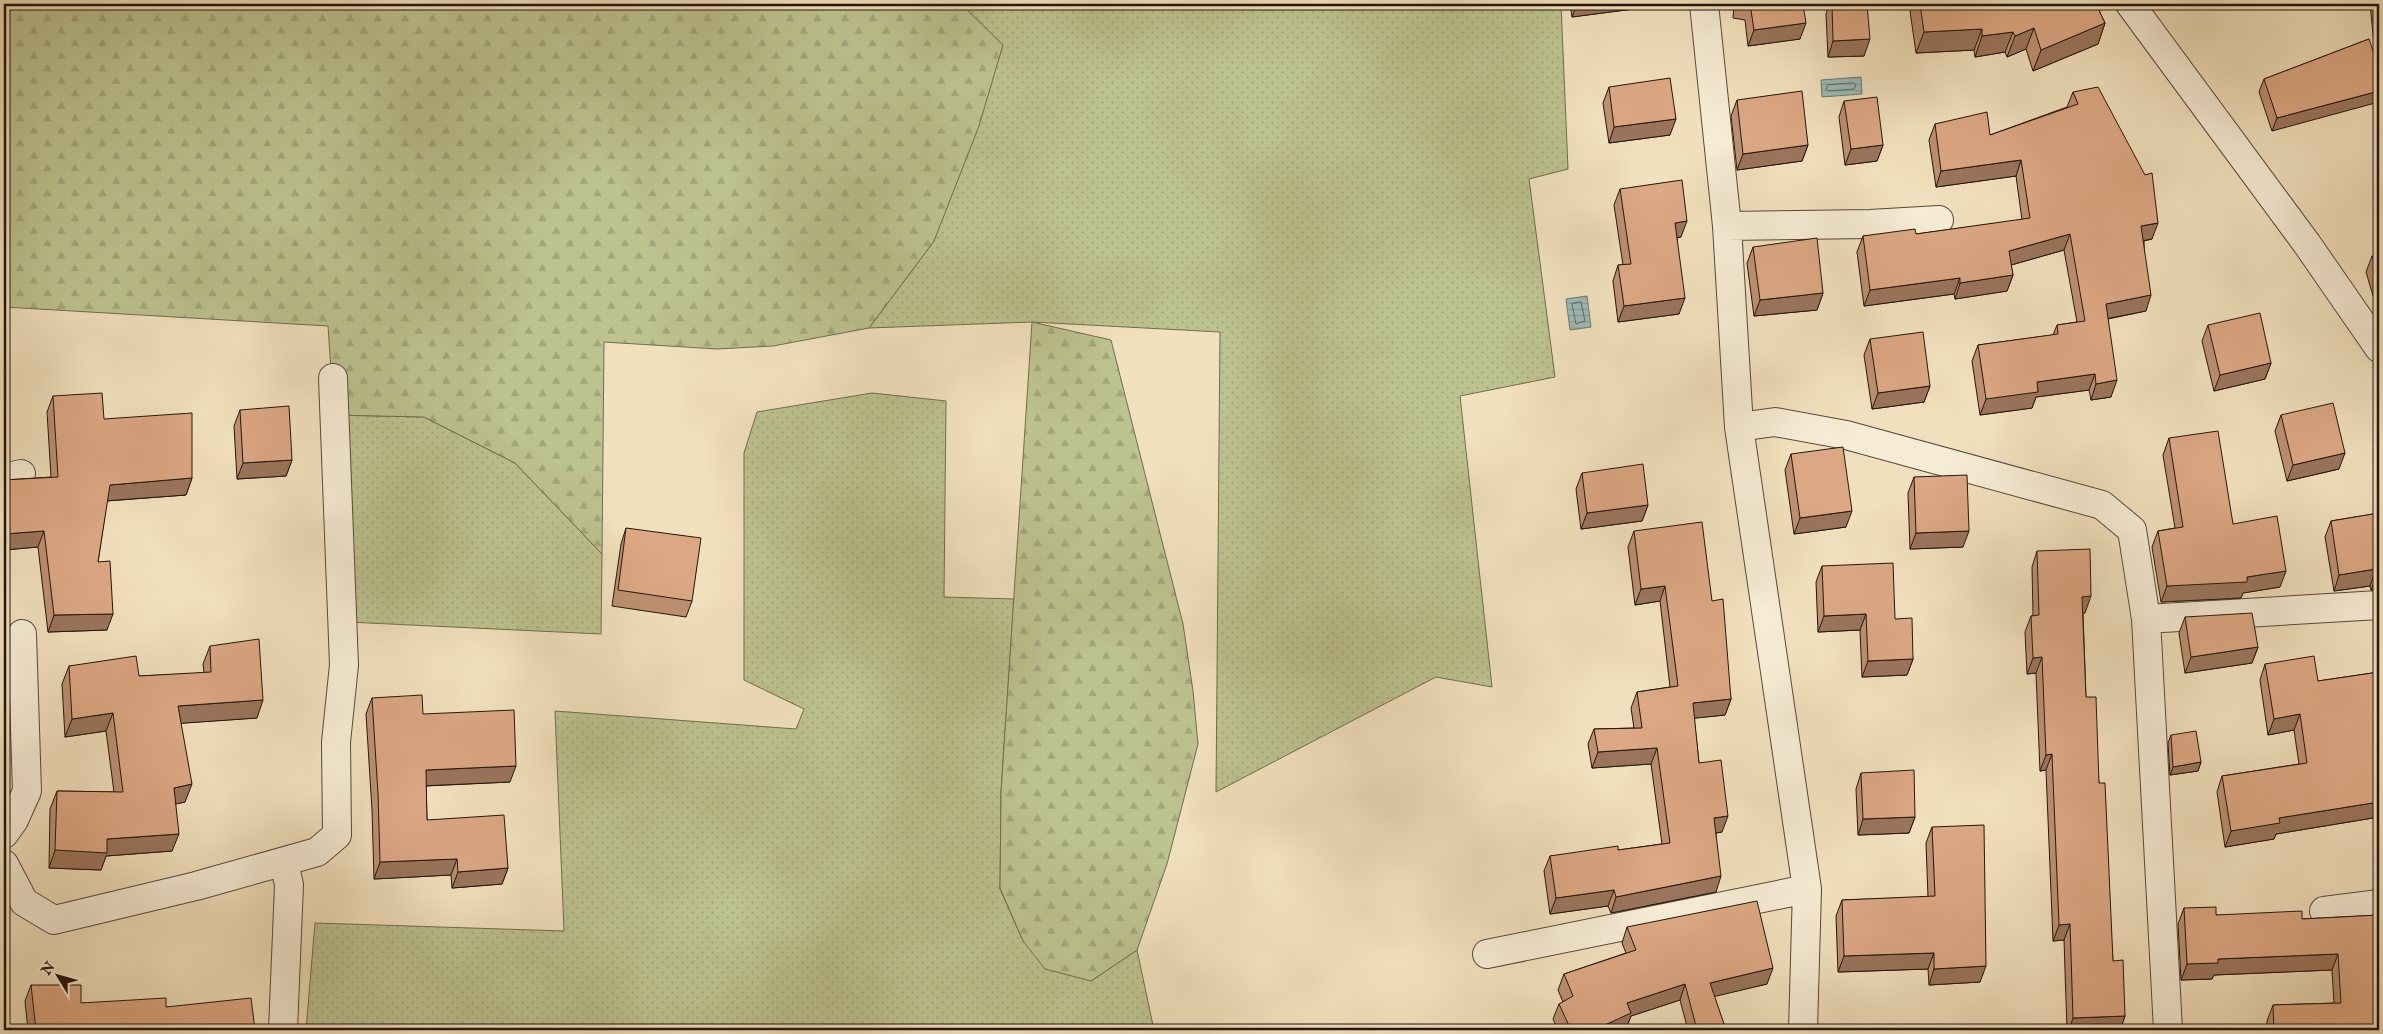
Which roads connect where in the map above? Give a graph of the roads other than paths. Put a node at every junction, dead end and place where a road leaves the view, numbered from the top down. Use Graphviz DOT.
graph roads {
  1 [pos="1704,4"];
  2 [pos="2130,4"];
  3 [pos="1940,220"];
  4 [pos="1728,226"];
  5 [pos="2379,348"];
  6 [pos="333,378"];
  7 [pos="1740,426"];
  8 [pos="2379,605"];
  9 [pos="2146,619"];
  10 [pos="22,634"];
  11 [pos="4,834"];
  12 [pos="284,862"];
  13 [pos="4,864"];
  14 [pos="1807,889"];
  15 [pos="2379,904"];
  16 [pos="2324,911"];
  17 [pos="1487,954"];
  18 [pos="283,1030"];
  19 [pos="1803,1030"];
  20 [pos="2168,1030"];
  1 -- 4 [label="street"];
  2 -- 5 [label="street"];
  3 -- 4 [label="street"];
  4 -- 7 [label="street"];
  6 -- 12 [label="street"];
  7 -- 9 [label="street"];
  7 -- 14 [label="street"];
  8 -- 9 [label="street"];
  9 -- 20 [label="street"];
  10 -- 11 [label="street"];
  12 -- 13 [label="street"];
  12 -- 18 [label="street"];
  14 -- 17 [label="street"];
  14 -- 19 [label="street"];
  15 -- 16 [label="street"];
}
